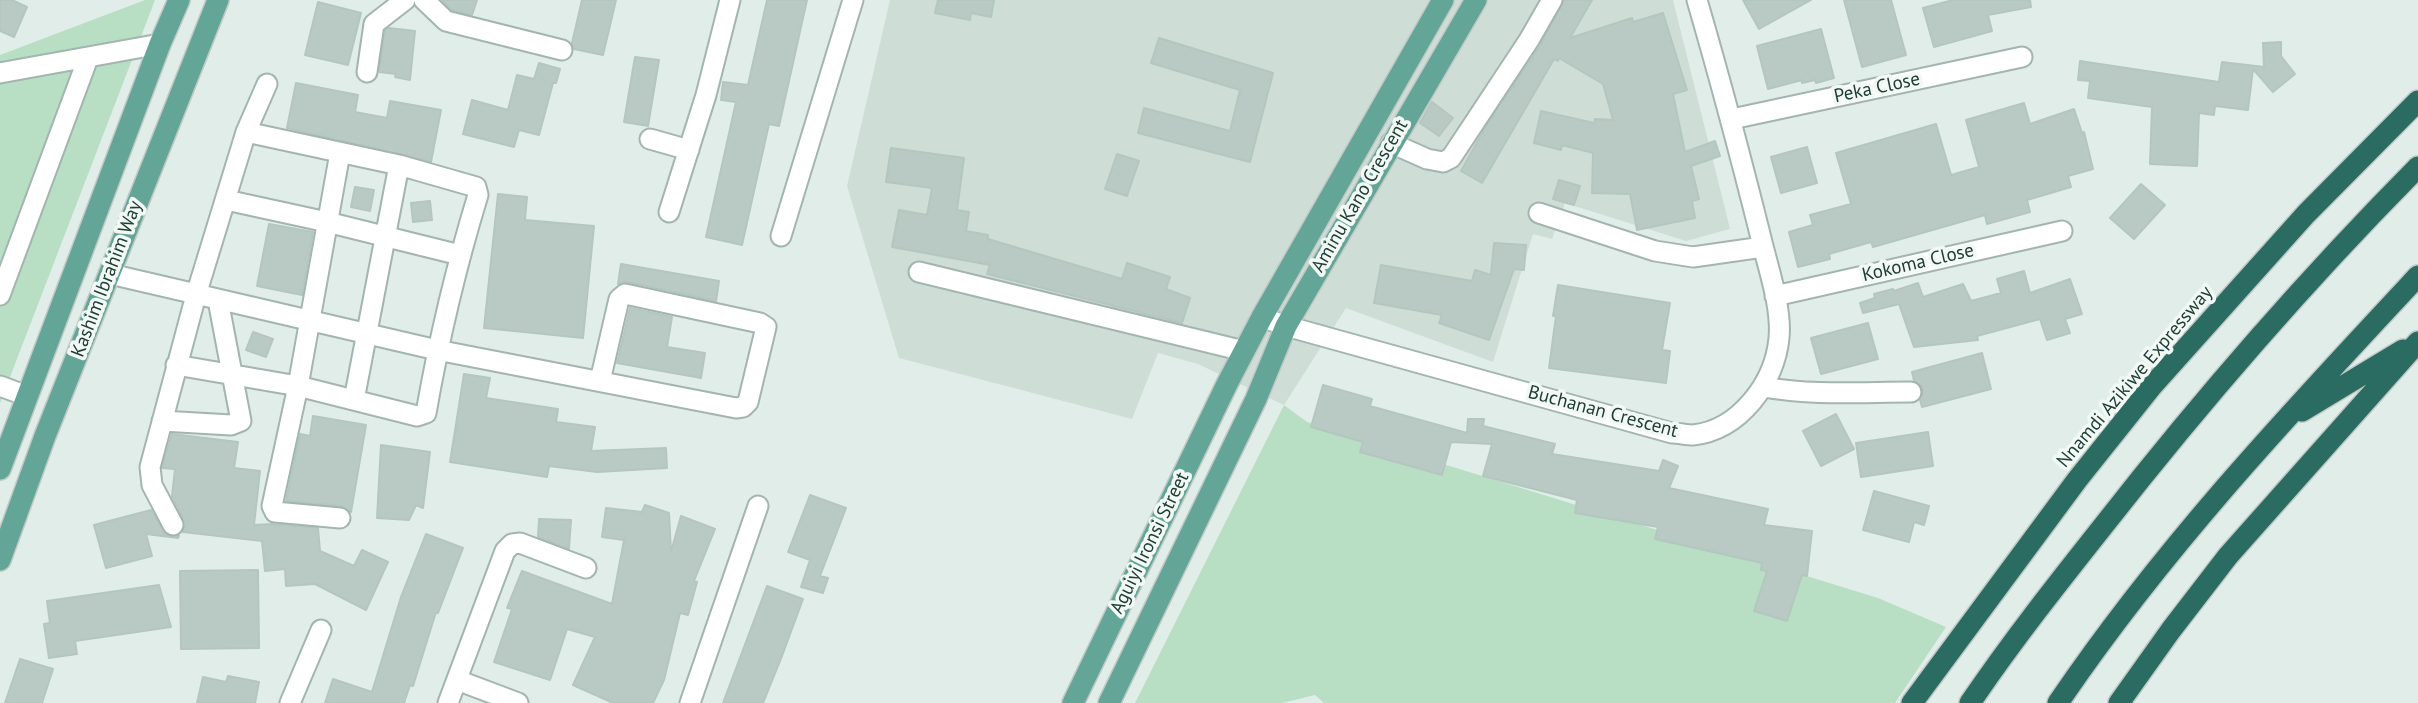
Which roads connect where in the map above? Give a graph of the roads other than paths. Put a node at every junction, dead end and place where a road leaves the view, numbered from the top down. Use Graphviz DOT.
graph roads {
  1 [pos="179,0"];
  2 [pos="218,0"];
  3 [pos="405,0"];
  4 [pos="424,0"];
  5 [pos="730,0"];
  6 [pos="853,0"];
  7 [pos="1443,0"];
  8 [pos="1476,0"];
  9 [pos="1552,0"];
  10 [pos="1697,0"];
  11 [pos="160,44"];
  12 [pos="562,50"];
  13 [pos="2022,57"];
  14 [pos="89,58"];
  15 [pos="367,72"];
  16 [pos="0,73"];
  17 [pos="267,84"];
  18 [pos="2418,101"];
  19 [pos="1732,120"];
  20 [pos="246,132"];
  21 [pos="650,139"];
  22 [pos="1391,143"];
  23 [pos="689,150"];
  24 [pos="340,153"];
  25 [pos="399,165"];
  26 [pos="2418,167"];
  27 [pos="226,200"];
  28 [pos="668,212"];
  29 [pos="1539,213"];
  30 [pos="327,222"];
  31 [pos="2062,231"];
  32 [pos="384,236"];
  33 [pos="780,236"];
  34 [pos="1763,247"];
  35 [pos="460,255"];
  36 [pos="919,272"];
  37 [pos="110,274"];
  38 [pos="2418,276"];
  39 [pos="0,295"];
  40 [pos="196,295"];
  41 [pos="1775,296"];
  42 [pos="218,300"];
  43 [pos="1262,317"];
  44 [pos="309,320"];
  45 [pos="1286,326"];
  46 [pos="367,334"];
  47 [pos="2418,341"];
  48 [pos="437,350"];
  49 [pos="1244,351"];
  50 [pos="176,365"];
  51 [pos="230,373"];
  52 [pos="600,382"];
  53 [pos="1227,384"];
  54 [pos="0,386"];
  55 [pos="298,386"];
  56 [pos="1764,387"];
  57 [pos="1911,392"];
  58 [pos="27,396"];
  59 [pos="1256,399"];
  60 [pos="354,400"];
  61 [pos="162,421"];
  62 [pos="2279,424"];
  63 [pos="0,469"];
  64 [pos="758,506"];
  65 [pos="340,518"];
  66 [pos="173,525"];
  67 [pos="0,560"];
  68 [pos="586,568"];
  69 [pos="321,630"];
  70 [pos="457,680"];
  71 [pos="1110,701"];
  72 [pos="290,703"];
  73 [pos="449,703"];
  74 [pos="518,703"];
  75 [pos="690,703"];
  76 [pos="1073,703"];
  77 [pos="1912,703"];
  78 [pos="1970,703"];
  79 [pos="2058,703"];
  80 [pos="2119,703"];
  1 -- 11 [label="main road, Kashim Ibrahim Way"];
  2 -- 37 [label="main road, Kashim Ibrahim Way"];
  3 -- 15 [label="street"];
  4 -- 12 [label="street"];
  5 -- 23 [label="street"];
  6 -- 33 [label="street"];
  7 -- 43 [label="main road, Aminu Kano Crescent"];
  8 -- 22 [label="main road, Aminu Kano Crescent"];
  9 -- 22 [label="street"];
  10 -- 19 [label="street, Buchanan Crescent"];
  11 -- 14 [label="street"];
  11 -- 58 [label="main road, Kashim Ibrahim Way"];
  13 -- 19 [label="street, Peka Close"];
  14 -- 16 [label="street"];
  14 -- 39 [label="street"];
  17 -- 20 [label="street"];
  18 -- 77 [label="highway, Nnamdi Azikiwe Expressway"];
  19 -- 34 [label="street, Buchanan Crescent"];
  20 -- 24 [label="street"];
  20 -- 27 [label="street"];
  21 -- 23 [label="street"];
  22 -- 45 [label="main road, Aminu Kano Crescent"];
  23 -- 28 [label="street"];
  24 -- 25 [label="street"];
  24 -- 30 [label="street"];
  25 -- 32 [label="street"];
  25 -- 35 [label="street"];
  26 -- 78 [label="highway"];
  27 -- 30 [label="street"];
  27 -- 40 [label="street"];
  29 -- 34 [label="street"];
  30 -- 32 [label="street"];
  30 -- 44 [label="street"];
  31 -- 41 [label="street, Kokoma Close"];
  32 -- 35 [label="street"];
  32 -- 46 [label="street"];
  34 -- 41 [label="street, Buchanan Crescent"];
  35 -- 48 [label="street"];
  36 -- 49 [label="street"];
  37 -- 40 [label="street"];
  37 -- 67 [label="main road, Kashim Ibrahim Way"];
  38 -- 62 [label="highway"];
  40 -- 42 [label="street"];
  40 -- 50 [label="street"];
  41 -- 56 [label="street, Buchanan Crescent"];
  42 -- 44 [label="street"];
  42 -- 51 [label="street"];
  43 -- 45 [label="street, Buchanan Crescent"];
  43 -- 49 [label="main road, Aminu Kano Crescent"];
  44 -- 46 [label="street"];
  44 -- 55 [label="street"];
  45 -- 56 [label="street, Buchanan Crescent"];
  45 -- 59 [label="main road, Aminu Kano Crescent"];
  46 -- 48 [label="street"];
  46 -- 60 [label="street"];
  47 -- 62 [label="highway"];
  47 -- 80 [label="highway"];
  48 -- 52 [label="street"];
  48 -- 60 [label="street"];
  49 -- 53 [label="main road, Aminu Kano Crescent"];
  50 -- 51 [label="street"];
  50 -- 61 [label="street"];
  51 -- 55 [label="street"];
  51 -- 61 [label="street"];
  52 -- 52 [label="street"];
  53 -- 76 [label="main road, Aguiyi Ironsi Street"];
  54 -- 58 [label="street"];
  55 -- 60 [label="street"];
  55 -- 65 [label="street"];
  56 -- 57 [label="street"];
  58 -- 63 [label="main road, Kashim Ibrahim Way"];
  59 -- 71 [label="main road, Aguiyi Ironsi Street"];
  61 -- 66 [label="street"];
  62 -- 79 [label="highway"];
  64 -- 75 [label="street"];
  68 -- 70 [label="street"];
  69 -- 72 [label="street"];
  70 -- 73 [label="street"];
  70 -- 74 [label="street"];
}
